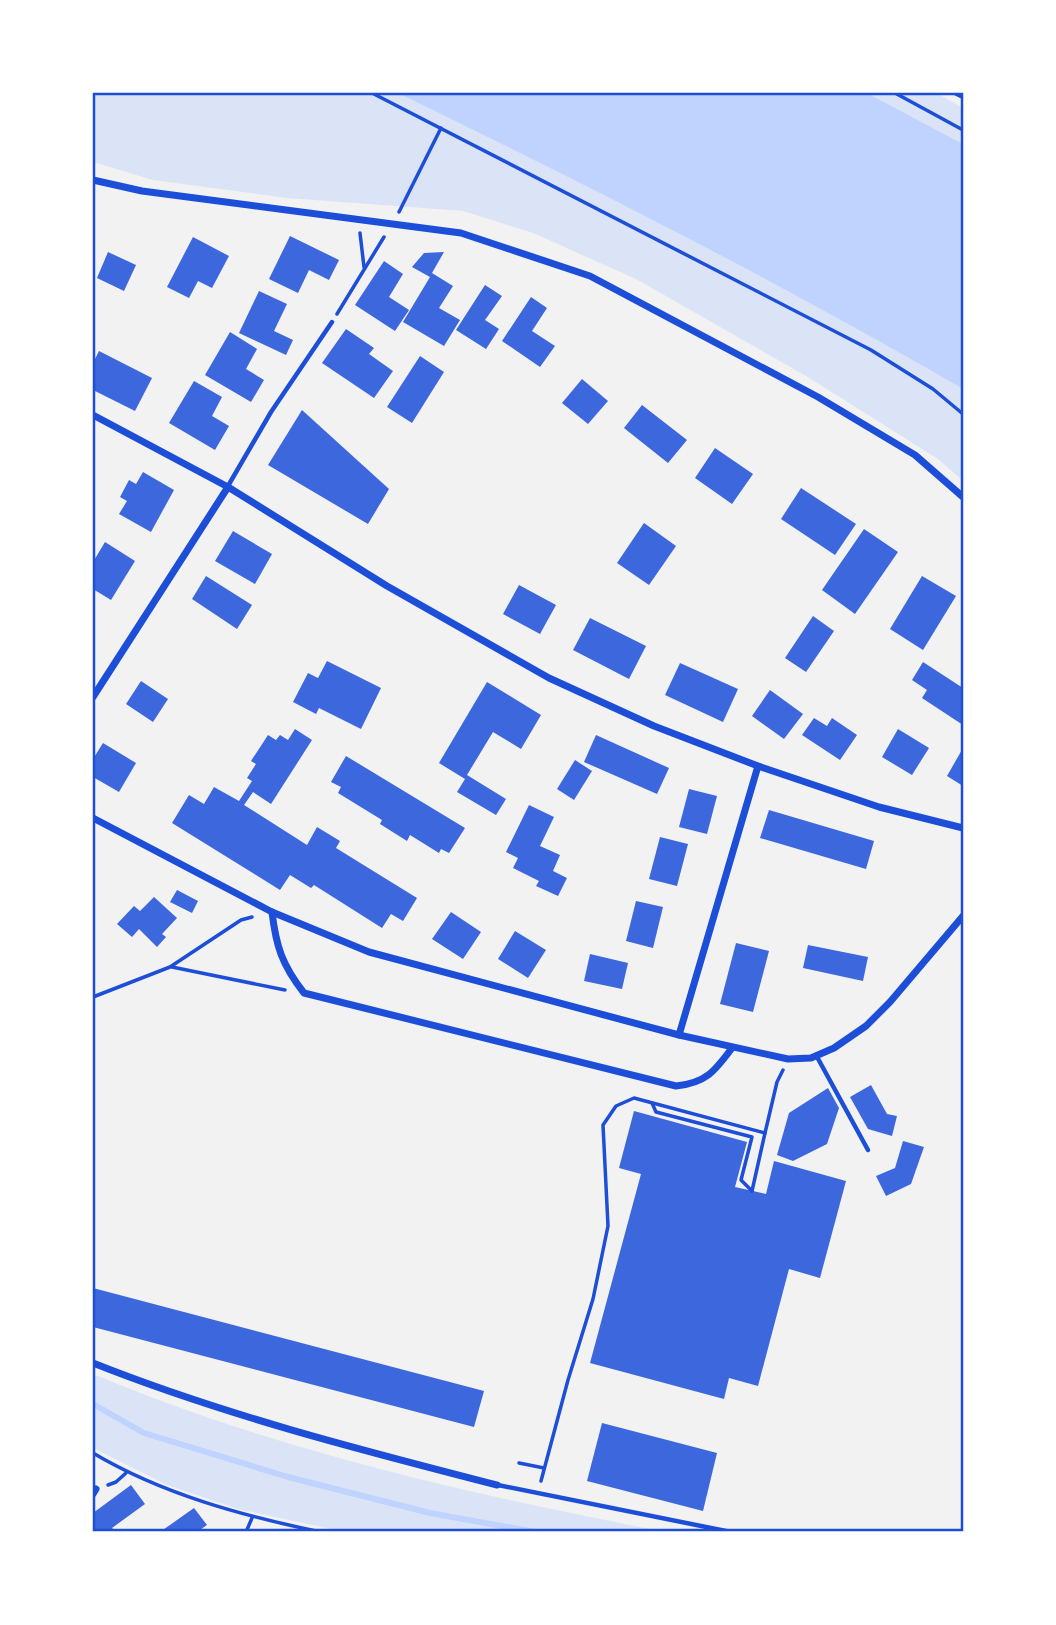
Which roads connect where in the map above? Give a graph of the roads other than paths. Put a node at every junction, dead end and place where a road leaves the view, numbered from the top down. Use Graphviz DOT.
graph roads {
  1 [pos="955,93"];
  2 [pos="963,97"];
  3 [pos="93,180"];
  4 [pos="332,321"];
  5 [pos="93,415"];
  6 [pos="228,487"];
  7 [pos="963,497"];
  8 [pos="93,697"];
  9 [pos="758,766"];
  10 [pos="93,818"];
  11 [pos="963,828"];
  12 [pos="272,912"];
  13 [pos="963,916"];
  14 [pos="679,1035"];
  15 [pos="732,1048"];
  16 [pos="816,1055"];
  17 [pos="868,1150"];
  18 [pos="93,1363"];
  19 [pos="497,1485"];
  20 [pos="731,1532"];
  1 -- 2 [label="lane"];
  3 -- 7 [label="street"];
  4 -- 6 [label="lane"];
  5 -- 6 [label="street"];
  6 -- 8 [label="street"];
  6 -- 9 [label="street"];
  9 -- 11 [label="street"];
  9 -- 14 [label="street"];
  10 -- 12 [label="street"];
  12 -- 14 [label="street"];
  12 -- 15 [label="street"];
  13 -- 16 [label="street"];
  14 -- 15 [label="street"];
  15 -- 16 [label="street"];
  16 -- 17 [label="lane"];
  18 -- 19 [label="street"];
  19 -- 20 [label="lane"];
}
